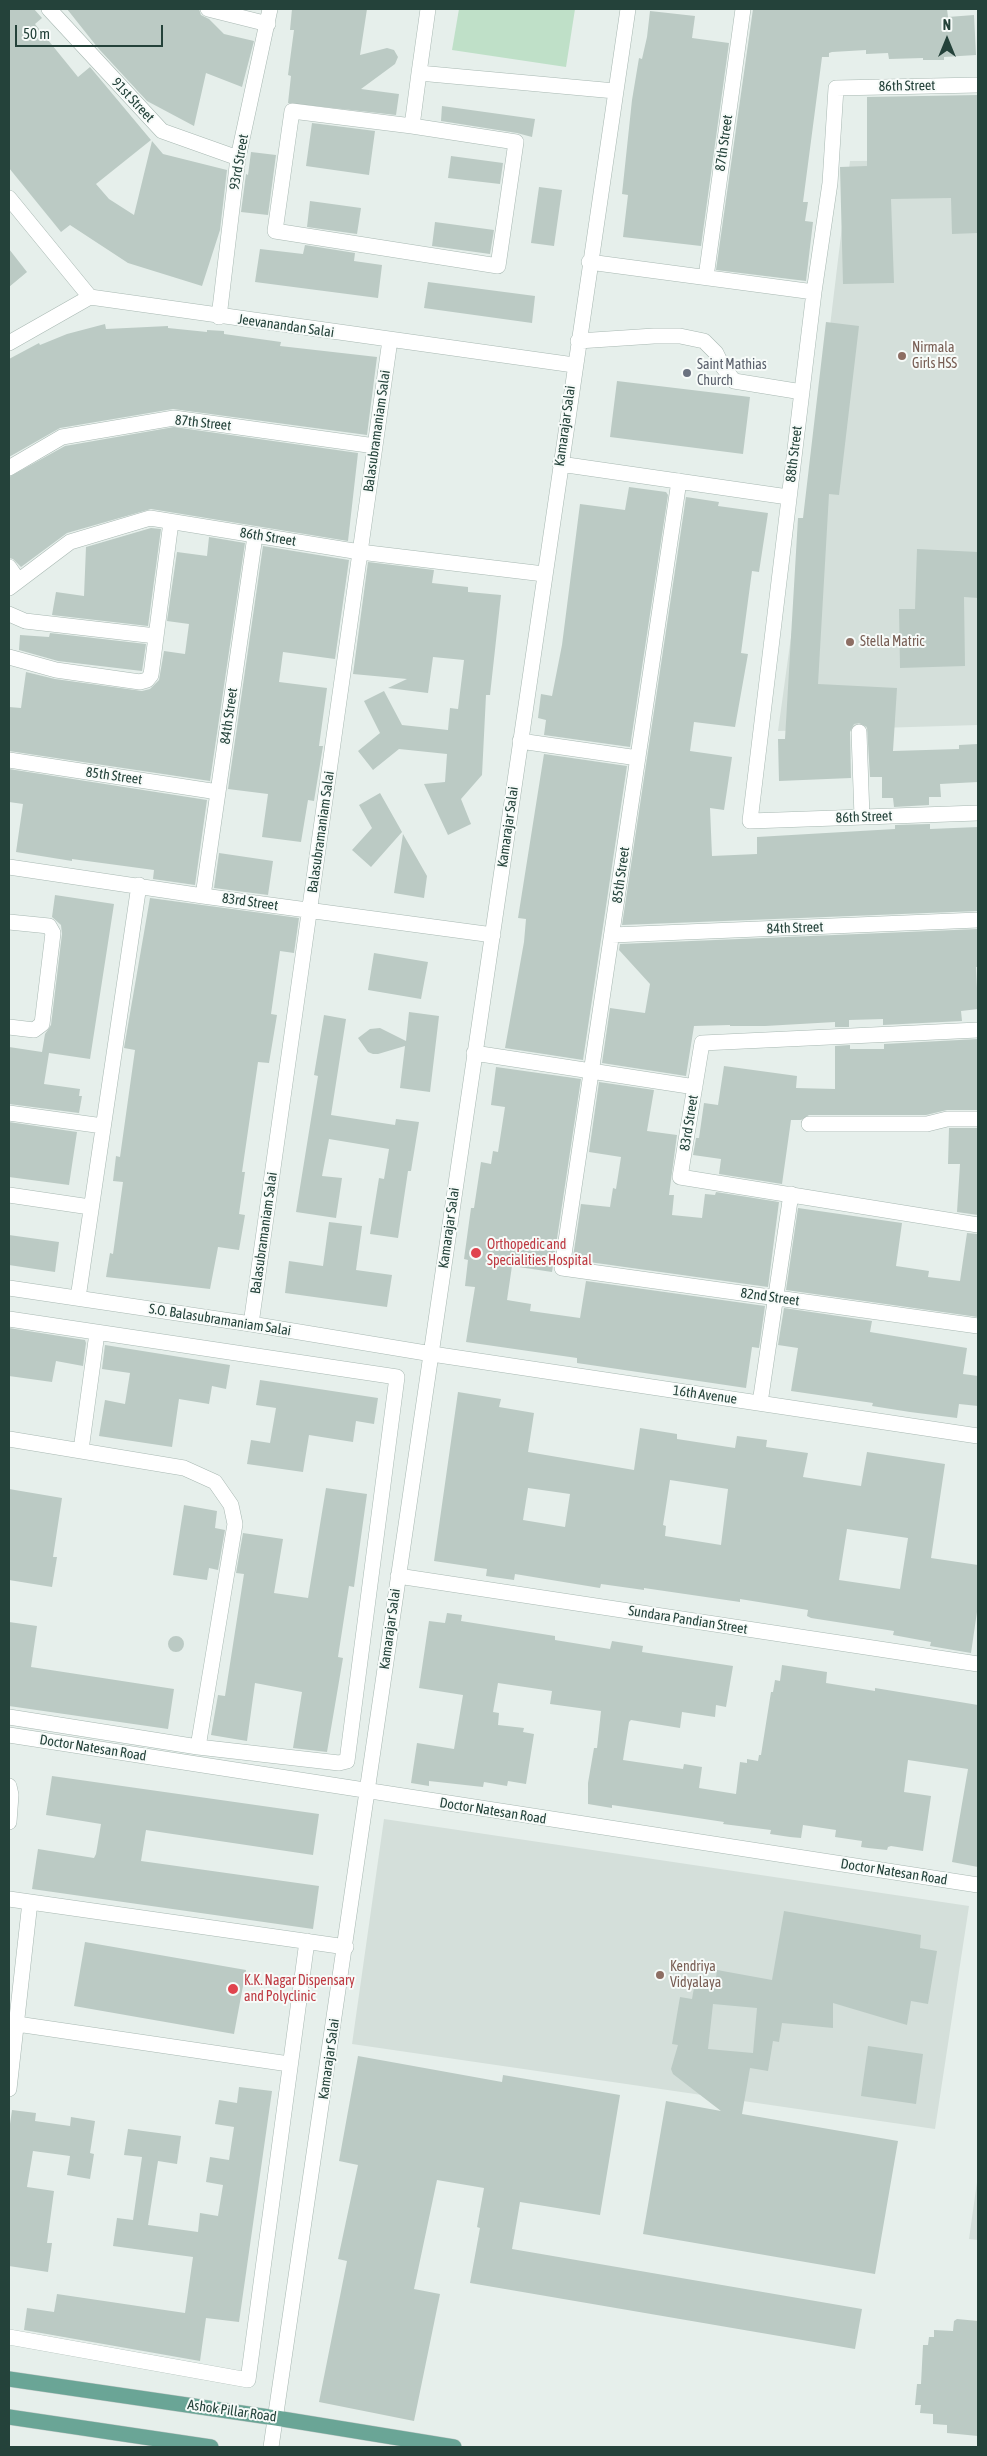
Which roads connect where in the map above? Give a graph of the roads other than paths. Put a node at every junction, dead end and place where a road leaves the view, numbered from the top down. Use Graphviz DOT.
graph roads {
  1 [pos="49,9"];
  2 [pos="208,9"];
  3 [pos="270,9"];
  4 [pos="428,9"];
  5 [pos="628,9"];
  6 [pos="743,9"];
  7 [pos="268,24"];
  8 [pos="420,73"];
  9 [pos="978,85"];
  10 [pos="836,88"];
  11 [pos="615,91"];
  12 [pos="412,126"];
  13 [pos="238,158"];
  14 [pos="9,198"];
  15 [pos="589,262"];
  16 [pos="706,277"];
  17 [pos="814,292"];
  18 [pos="90,297"];
  19 [pos="219,317"];
  20 [pos="390,340"];
  21 [pos="578,341"];
  22 [pos="9,343"];
  23 [pos="574,365"];
  24 [pos="802,392"];
  25 [pos="375,446"];
  26 [pos="560,464"];
  27 [pos="9,468"];
  28 [pos="679,482"];
  29 [pos="788,497"];
  30 [pos="171,522"];
  31 [pos="255,536"];
  32 [pos="360,552"];
  33 [pos="9,567"];
  34 [pos="544,574"];
  35 [pos="13,584"];
  36 [pos="9,614"];
  37 [pos="156,636"];
  38 [pos="9,657"];
  39 [pos="859,732"];
  40 [pos="520,741"];
  41 [pos="638,758"];
  42 [pos="9,760"];
  43 [pos="218,792"];
  44 [pos="978,813"];
  45 [pos="862,817"];
  46 [pos="750,821"];
  47 [pos="9,867"];
  48 [pos="139,885"];
  49 [pos="203,896"];
  50 [pos="310,911"];
  51 [pos="978,920"];
  52 [pos="9,922"];
  53 [pos="493,935"];
  54 [pos="612,935"];
  55 [pos="9,1027"];
  56 [pos="978,1030"];
  57 [pos="474,1053"];
  58 [pos="591,1072"];
  59 [pos="695,1087"];
  60 [pos="9,1113"];
  61 [pos="978,1119"];
  62 [pos="809,1124"];
  63 [pos="103,1126"];
  64 [pos="9,1194"];
  65 [pos="791,1194"];
  66 [pos="90,1207"];
  67 [pos="978,1225"];
  68 [pos="562,1268"];
  69 [pos="9,1288"];
  70 [pos="78,1298"];
  71 [pos="776,1298"];
  72 [pos="9,1319"];
  73 [pos="251,1324"];
  74 [pos="978,1326"];
  75 [pos="97,1333"];
  76 [pos="432,1354"];
  77 [pos="760,1403"];
  78 [pos="978,1436"];
  79 [pos="9,1439"];
  80 [pos="80,1450"];
  81 [pos="398,1576"];
  82 [pos="978,1664"];
  83 [pos="9,1717"];
  84 [pos="9,1735"];
  85 [pos="198,1747"];
  86 [pos="9,1786"];
  87 [pos="367,1792"];
  88 [pos="9,1822"];
  89 [pos="978,1885"];
  90 [pos="9,1899"];
  91 [pos="30,1902"];
  92 [pos="307,1941"];
  93 [pos="346,1947"];
  94 [pos="17,2024"];
  95 [pos="289,2064"];
  96 [pos="9,2089"];
  97 [pos="9,2338"];
  98 [pos="9,2379"];
  99 [pos="9,2417"];
  100 [pos="276,2418"];
  101 [pos="211,2447"];
  102 [pos="271,2447"];
  103 [pos="454,2447"];
  1 -- 13 [label="street, 91st Street"];
  2 -- 7 [label="street"];
  3 -- 7 [label="street, 93rd Street"];
  4 -- 8 [label="street"];
  5 -- 11 [label="street, Kamarajar Salai"];
  6 -- 16 [label="street, 87th Street"];
  7 -- 13 [label="street, 93rd Street"];
  8 -- 11 [label="street"];
  8 -- 12 [label="street"];
  9 -- 10 [label="street, 86th Street"];
  10 -- 17 [label="street, 88th Street"];
  11 -- 15 [label="street, Kamarajar Salai"];
  12 -- 12 [label="street"];
  13 -- 19 [label="street, 93rd Street"];
  14 -- 18 [label="street"];
  15 -- 16 [label="street"];
  15 -- 21 [label="street, Kamarajar Salai"];
  16 -- 17 [label="street"];
  17 -- 24 [label="street, 88th Street"];
  18 -- 19 [label="street, Jeevanandan Salai"];
  18 -- 22 [label="street"];
  19 -- 20 [label="street, Jeevanandan Salai"];
  20 -- 23 [label="street, Jeevanandan Salai"];
  20 -- 25 [label="street, Balasubramaniam Salai"];
  21 -- 23 [label="street, Kamarajar Salai"];
  21 -- 24 [label="street"];
  23 -- 26 [label="street, Kamarajar Salai"];
  24 -- 29 [label="street, 88th Street"];
  25 -- 27 [label="street, 87th Street"];
  25 -- 32 [label="street, Balasubramaniam Salai"];
  26 -- 28 [label="street"];
  26 -- 34 [label="street, Kamarajar Salai"];
  28 -- 29 [label="street"];
  28 -- 41 [label="street, 85th Street"];
  29 -- 46 [label="street, 88th Street"];
  30 -- 31 [label="street, 86th Street"];
  30 -- 35 [label="street, 86th Street"];
  30 -- 37 [label="street"];
  31 -- 32 [label="street, 86th Street"];
  31 -- 43 [label="street, 84th Street"];
  32 -- 34 [label="street, 86th Street"];
  32 -- 50 [label="street, Balasubramaniam Salai"];
  33 -- 35 [label="street"];
  34 -- 40 [label="street, Kamarajar Salai"];
  36 -- 37 [label="street"];
  37 -- 38 [label="street"];
  39 -- 45 [label="street"];
  40 -- 41 [label="street"];
  40 -- 53 [label="street, Kamarajar Salai"];
  41 -- 54 [label="street, 85th Street"];
  42 -- 43 [label="street, 85th Street"];
  43 -- 49 [label="street, 84th Street"];
  44 -- 45 [label="street, 86th Street"];
  45 -- 46 [label="street, 86th Street"];
  47 -- 48 [label="street, 83rd Street"];
  48 -- 49 [label="street, 83rd Street"];
  48 -- 63 [label="street"];
  49 -- 50 [label="street, 83rd Street"];
  50 -- 53 [label="street, 83rd Street"];
  50 -- 73 [label="street, Balasubramaniam Salai"];
  51 -- 54 [label="street, 84th Street"];
  52 -- 55 [label="street"];
  53 -- 57 [label="street, Kamarajar Salai"];
  54 -- 58 [label="street, 85th Street"];
  56 -- 59 [label="street, 83rd Street"];
  57 -- 58 [label="street"];
  57 -- 76 [label="street, Kamarajar Salai"];
  58 -- 59 [label="street"];
  58 -- 68 [label="street, 85th Street"];
  59 -- 65 [label="street, 83rd Street"];
  60 -- 63 [label="street"];
  61 -- 62 [label="street"];
  63 -- 66 [label="street"];
  64 -- 66 [label="street"];
  65 -- 67 [label="street, 83rd Street"];
  65 -- 71 [label="street"];
  66 -- 70 [label="street"];
  68 -- 71 [label="street, 82nd Street"];
  69 -- 70 [label="street, S.O. Balasubramaniam Salai"];
  70 -- 73 [label="street, S.O. Balasubramaniam Salai"];
  71 -- 74 [label="street, 82nd Street"];
  71 -- 77 [label="street"];
  72 -- 75 [label="street"];
  73 -- 76 [label="street, S.O. Balasubramaniam Salai"];
  75 -- 80 [label="street"];
  75 -- 85 [label="street"];
  76 -- 77 [label="street, 16th Avenue"];
  76 -- 81 [label="street, Kamarajar Salai"];
  77 -- 78 [label="street, 16th Avenue"];
  79 -- 80 [label="street"];
  80 -- 85 [label="street"];
  81 -- 82 [label="street, Sundara Pandian Street"];
  81 -- 87 [label="street, Kamarajar Salai"];
  83 -- 85 [label="street"];
  84 -- 87 [label="street, Doctor Natesan Road"];
  86 -- 88 [label="street"];
  87 -- 89 [label="street, Doctor Natesan Road"];
  87 -- 93 [label="street, Kamarajar Salai"];
  90 -- 91 [label="street"];
  91 -- 92 [label="street"];
  91 -- 94 [label="street"];
  92 -- 93 [label="street"];
  92 -- 95 [label="street"];
  93 -- 100 [label="street, Kamarajar Salai"];
  94 -- 95 [label="street"];
  94 -- 96 [label="street"];
  95 -- 97 [label="street"];
  98 -- 100 [label="main road, Ashok Pillar Road"];
  99 -- 101 [label="main road"];
  100 -- 102 [label="street, Kamarajar Salai"];
  100 -- 103 [label="main road, Ashok Pillar Road"];
}
